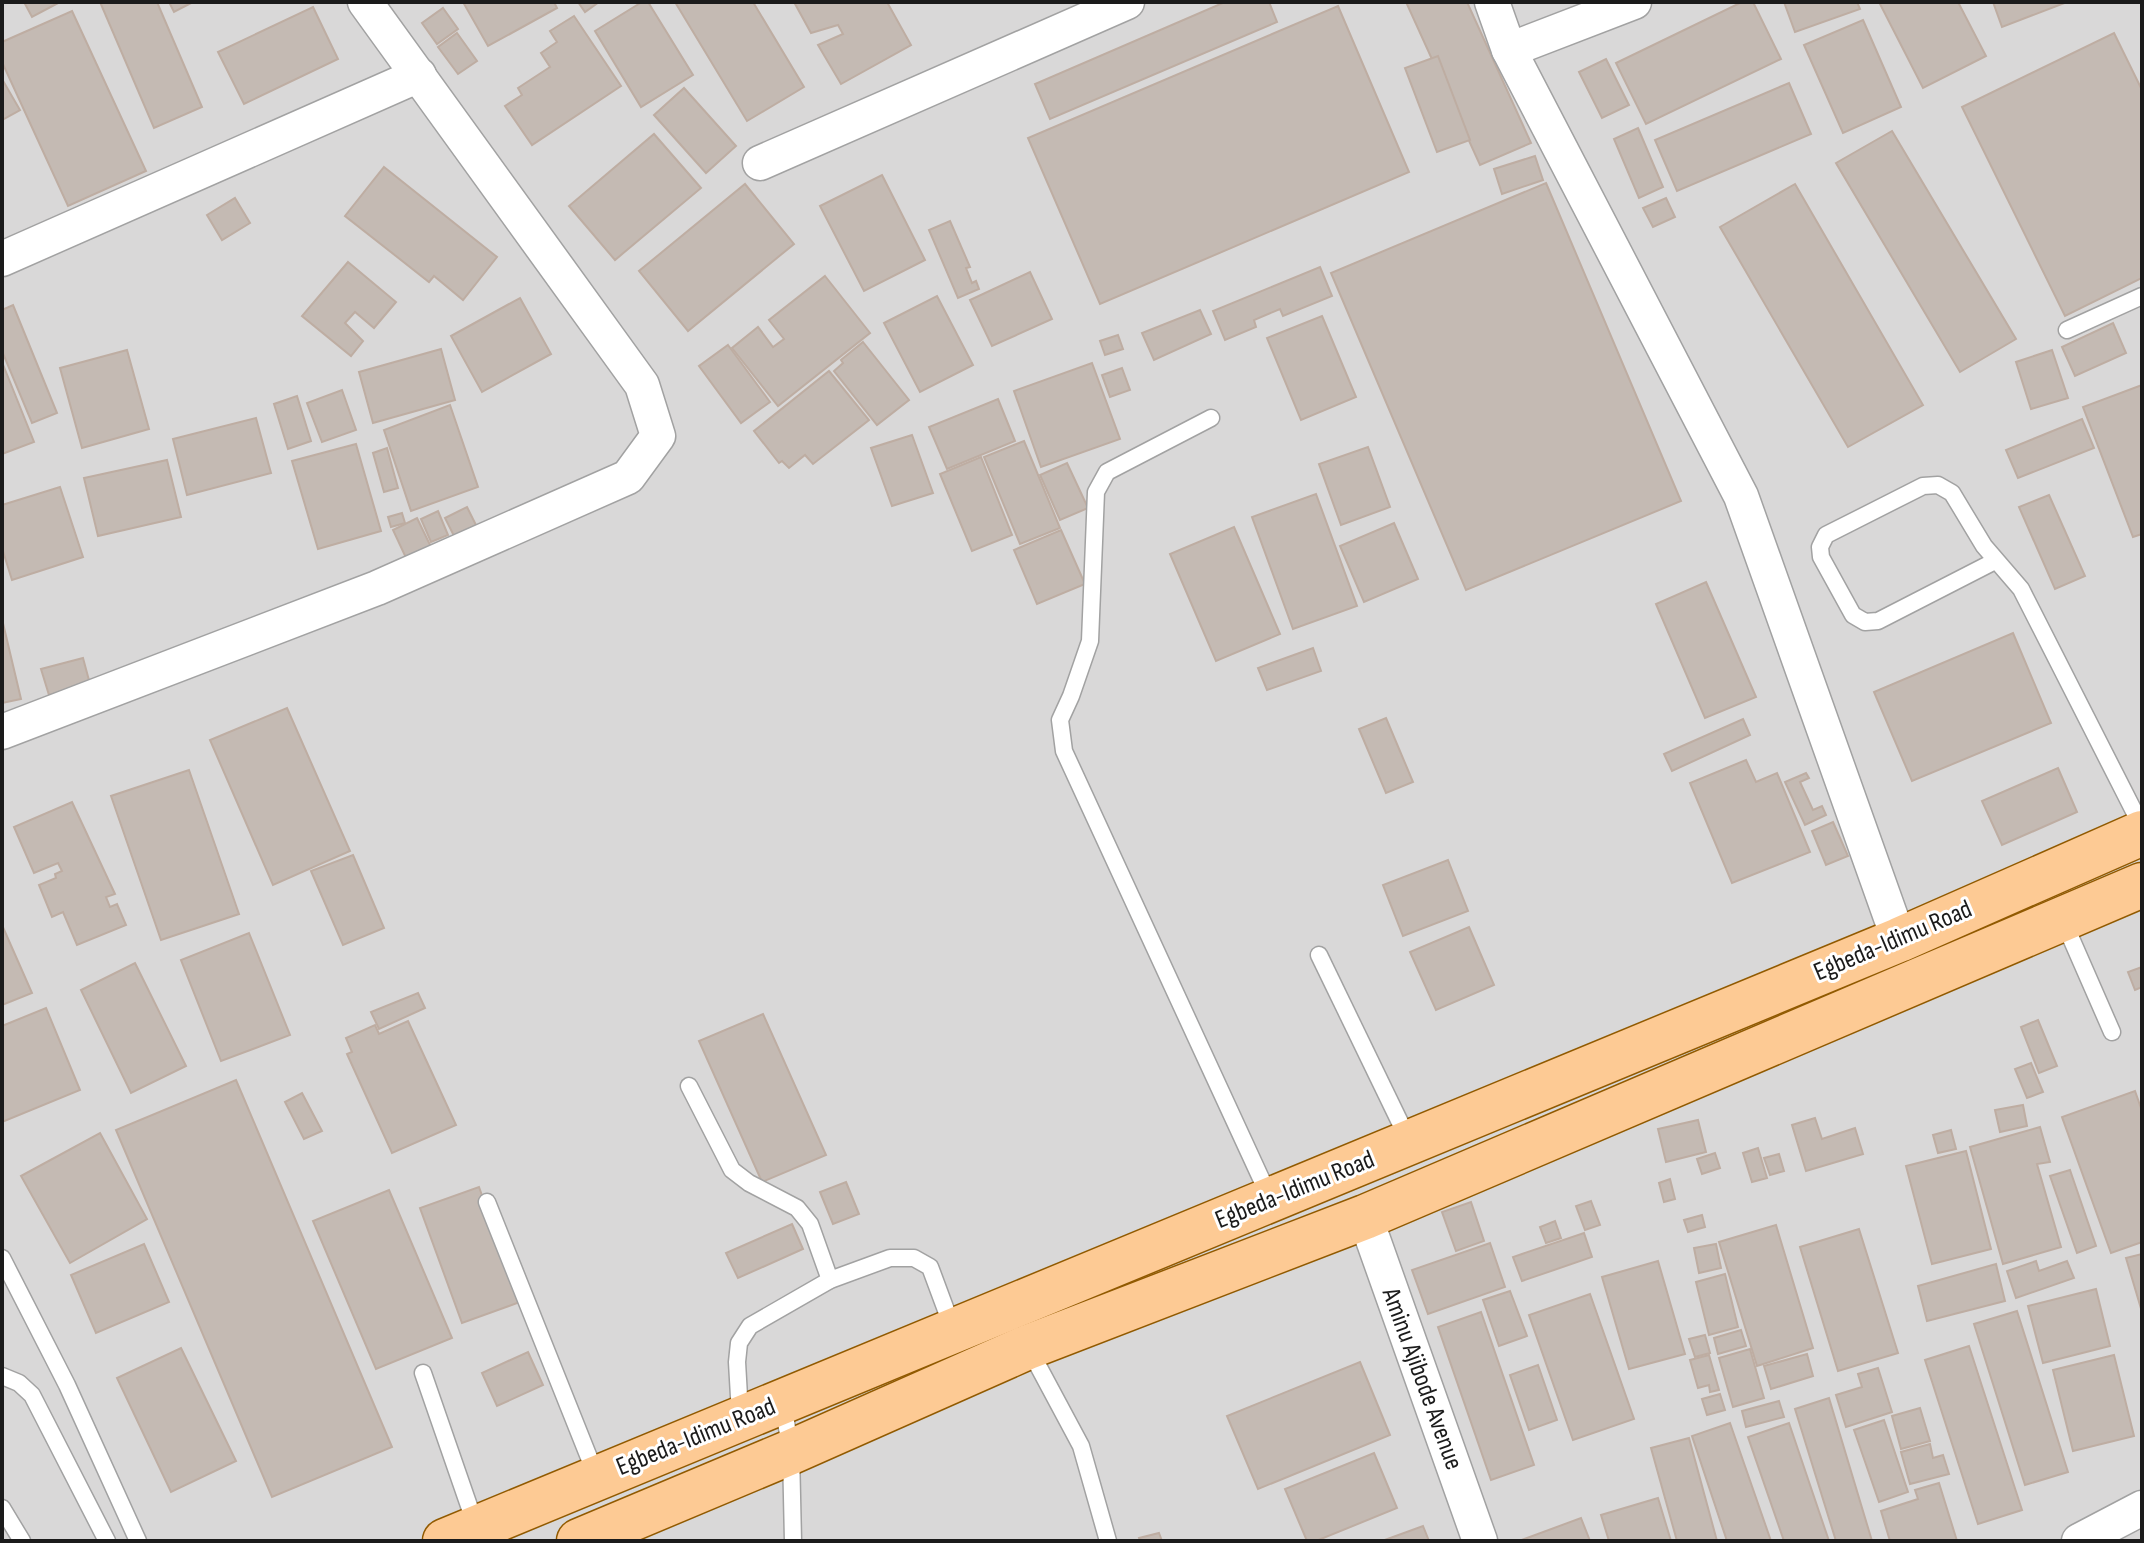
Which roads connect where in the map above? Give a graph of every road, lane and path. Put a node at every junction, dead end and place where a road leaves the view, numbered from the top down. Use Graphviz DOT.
graph roads {
  1 [pos="365,2"];
  2 [pos="1127,2"];
  3 [pos="1492,2"];
  4 [pos="1634,2"];
  5 [pos="1509,50"];
  6 [pos="419,75"];
  7 [pos="760,163"];
  8 [pos="2,259"];
  9 [pos="2142,296"];
  10 [pos="2067,330"];
  11 [pos="1211,418"];
  12 [pos="1995,561"];
  13 [pos="2,732"];
  14 [pos="2142,830"];
  15 [pos="2142,885"];
  16 [pos="2062,919"];
  17 [pos="1899,940"];
  18 [pos="1319,955"];
  19 [pos="2112,1032"];
  20 [pos="689,1086"];
  21 [pos="1410,1142"];
  22 [pos="1271,1200"];
  23 [pos="487,1202"];
  24 [pos="1365,1217"];
  25 [pos="2,1258"];
  26 [pos="830,1280"];
  27 [pos="954,1330"];
  28 [pos="1028,1347"];
  29 [pos="423,1373"];
  30 [pos="2,1376"];
  31 [pos="783,1402"];
  32 [pos="740,1420"];
  33 [pos="791,1452"];
  34 [pos="597,1476"];
  35 [pos="2,1508"];
  36 [pos="2142,1508"];
  37 [pos="460,1534"];
  38 [pos="22,1541"];
  39 [pos="107,1541"];
  40 [pos="138,1541"];
  41 [pos="579,1541"];
  42 [pos="793,1541"];
  43 [pos="1108,1541"];
  44 [pos="1480,1541"];
  45 [pos="2079,1541"];
  1 -- 6 [label="street"];
  2 -- 7 [label="street"];
  3 -- 5 [label="street"];
  4 -- 5 [label="street"];
  5 -- 17 [label="street"];
  6 -- 8 [label="street"];
  6 -- 13 [label="street"];
  9 -- 10 [label="lane"];
  11 -- 22 [label="lane"];
  12 -- 12 [label="lane"];
  12 -- 14 [label="lane"];
  14 -- 17 [label="main road, Egbeda-Idimu Road"];
  15 -- 16 [label="main road, Egbeda-Idimu Road"];
  16 -- 19 [label="lane"];
  16 -- 24 [label="main road, Egbeda-Idimu Road"];
  17 -- 21 [label="main road, Egbeda-Idimu Road"];
  18 -- 21 [label="lane"];
  20 -- 26 [label="lane"];
  21 -- 22 [label="main road, Egbeda-Idimu Road"];
  22 -- 27 [label="main road, Egbeda-Idimu Road"];
  23 -- 34 [label="lane"];
  24 -- 28 [label="main road, Egbeda-Idimu Road"];
  24 -- 44 [label="street, Aminu Ajibode Avenue"];
  25 -- 40 [label="lane"];
  26 -- 27 [label="lane"];
  26 -- 32 [label="lane"];
  27 -- 31 [label="main road, Egbeda-Idimu Road"];
  28 -- 33 [label="main road, Egbeda-Idimu Road"];
  28 -- 43 [label="lane"];
  29 -- 37 [label="lane"];
  30 -- 39 [label="lane"];
  31 -- 32 [label="main road, Egbeda-Idimu Road"];
  31 -- 33 [label="lane"];
  32 -- 34 [label="main road, Egbeda-Idimu Road"];
  33 -- 41 [label="main road, Egbeda-Idimu Road"];
  33 -- 42 [label="lane"];
  34 -- 37 [label="main road, Egbeda-Idimu Road"];
  35 -- 38 [label="lane"];
  36 -- 45 [label="street"];
}
